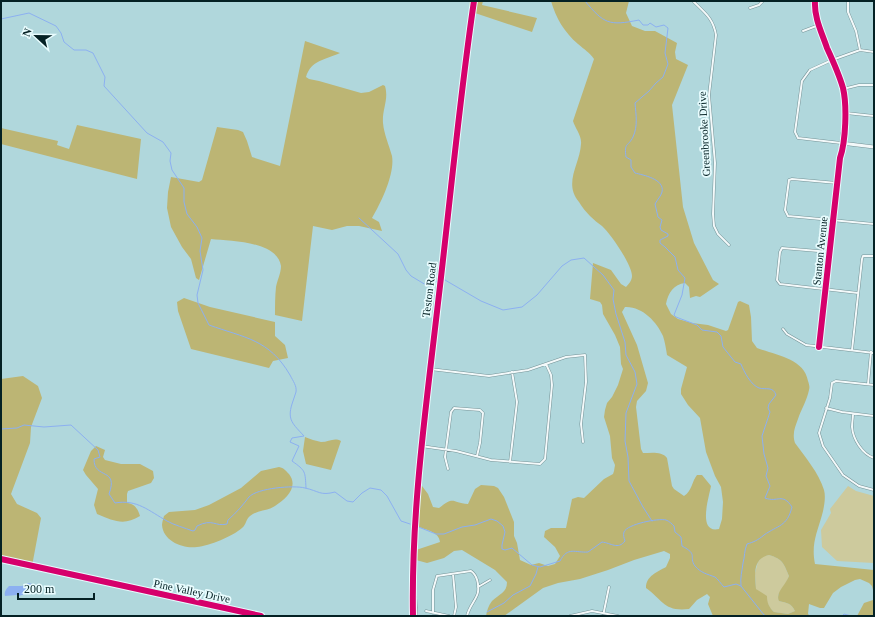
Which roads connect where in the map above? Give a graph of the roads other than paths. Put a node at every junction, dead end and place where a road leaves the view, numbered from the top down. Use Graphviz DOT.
graph roads {
  1 [pos="474,1"];
  2 [pos="693,1"];
  3 [pos="763,1"];
  4 [pos="815,1"];
  5 [pos="848,1"];
  6 [pos="750,8"];
  7 [pos="819,25"];
  8 [pos="803,31"];
  9 [pos="860,50"];
  10 [pos="874,52"];
  11 [pos="832,60"];
  12 [pos="874,85"];
  13 [pos="843,88"];
  14 [pos="846,113"];
  15 [pos="874,116"];
  16 [pos="842,143"];
  17 [pos="874,146"];
  18 [pos="838,183"];
  19 [pos="833,220"];
  20 [pos="874,224"];
  21 [pos="729,245"];
  22 [pos="830,252"];
  23 [pos="874,256"];
  24 [pos="826,289"];
  25 [pos="858,292"];
  26 [pos="783,329"];
  27 [pos="819,347"];
  28 [pos="852,350"];
  29 [pos="873,353"];
  30 [pos="546,364"];
  31 [pos="430,369"];
  32 [pos="512,372"];
  33 [pos="868,384"];
  34 [pos="874,385"];
  35 [pos="826,408"];
  36 [pos="853,414"];
  37 [pos="874,416"];
  38 [pos="583,442"];
  39 [pos="421,446"];
  40 [pos="447,449"];
  41 [pos="477,456"];
  42 [pos="874,458"];
  43 [pos="510,462"];
  44 [pos="448,469"];
  45 [pos="874,490"];
  46 [pos="1,559"];
  47 [pos="453,574"];
  48 [pos="490,580"];
  49 [pos="478,587"];
  50 [pos="610,587"];
  51 [pos="426,611"];
  52 [pos="433,612"];
  53 [pos="603,614"];
  54 [pos="261,616"];
  55 [pos="415,616"];
  56 [pos="449,616"];
  57 [pos="454,616"];
  58 [pos="467,616"];
  59 [pos="570,616"];
  60 [pos="618,616"];
  1 -- 31 [label="street, Teston Road"];
  2 -- 21 [label="street, Greenbrooke Drive"];
  3 -- 6 [label="street"];
  4 -- 7 [label="street, Stanton Avenue"];
  5 -- 9 [label="street"];
  7 -- 8 [label="street"];
  7 -- 11 [label="street, Stanton Avenue"];
  9 -- 10 [label="street"];
  9 -- 11 [label="street"];
  11 -- 13 [label="street, Stanton Avenue"];
  11 -- 16 [label="street"];
  12 -- 13 [label="street"];
  13 -- 14 [label="street, Stanton Avenue"];
  14 -- 15 [label="street"];
  14 -- 16 [label="street, Stanton Avenue"];
  16 -- 17 [label="street"];
  16 -- 18 [label="street, Stanton Avenue"];
  18 -- 19 [label="street, Stanton Avenue"];
  18 -- 19 [label="street"];
  19 -- 20 [label="street"];
  19 -- 22 [label="street, Stanton Avenue"];
  22 -- 24 [label="street, Stanton Avenue"];
  22 -- 24 [label="street"];
  23 -- 25 [label="street"];
  24 -- 25 [label="street"];
  24 -- 27 [label="street, Stanton Avenue"];
  25 -- 28 [label="street"];
  26 -- 27 [label="street"];
  27 -- 28 [label="street"];
  28 -- 29 [label="street"];
  29 -- 33 [label="street"];
  30 -- 32 [label="street"];
  30 -- 38 [label="street"];
  30 -- 43 [label="street"];
  31 -- 32 [label="street"];
  31 -- 39 [label="street, Teston Road"];
  32 -- 43 [label="street"];
  33 -- 34 [label="street"];
  33 -- 35 [label="street"];
  35 -- 36 [label="street"];
  35 -- 45 [label="street"];
  36 -- 37 [label="street"];
  36 -- 42 [label="street"];
  39 -- 40 [label="street"];
  39 -- 55 [label="street, Teston Road"];
  40 -- 41 [label="street"];
  40 -- 41 [label="street"];
  40 -- 44 [label="street"];
  41 -- 43 [label="street"];
  46 -- 54 [label="street, Pine Valley Drive"];
  47 -- 49 [label="street"];
  47 -- 52 [label="street"];
  47 -- 57 [label="street"];
  48 -- 49 [label="street"];
  49 -- 58 [label="street"];
  50 -- 53 [label="street"];
  51 -- 52 [label="street"];
  52 -- 56 [label="street"];
  53 -- 59 [label="street"];
  53 -- 60 [label="street"];
}
